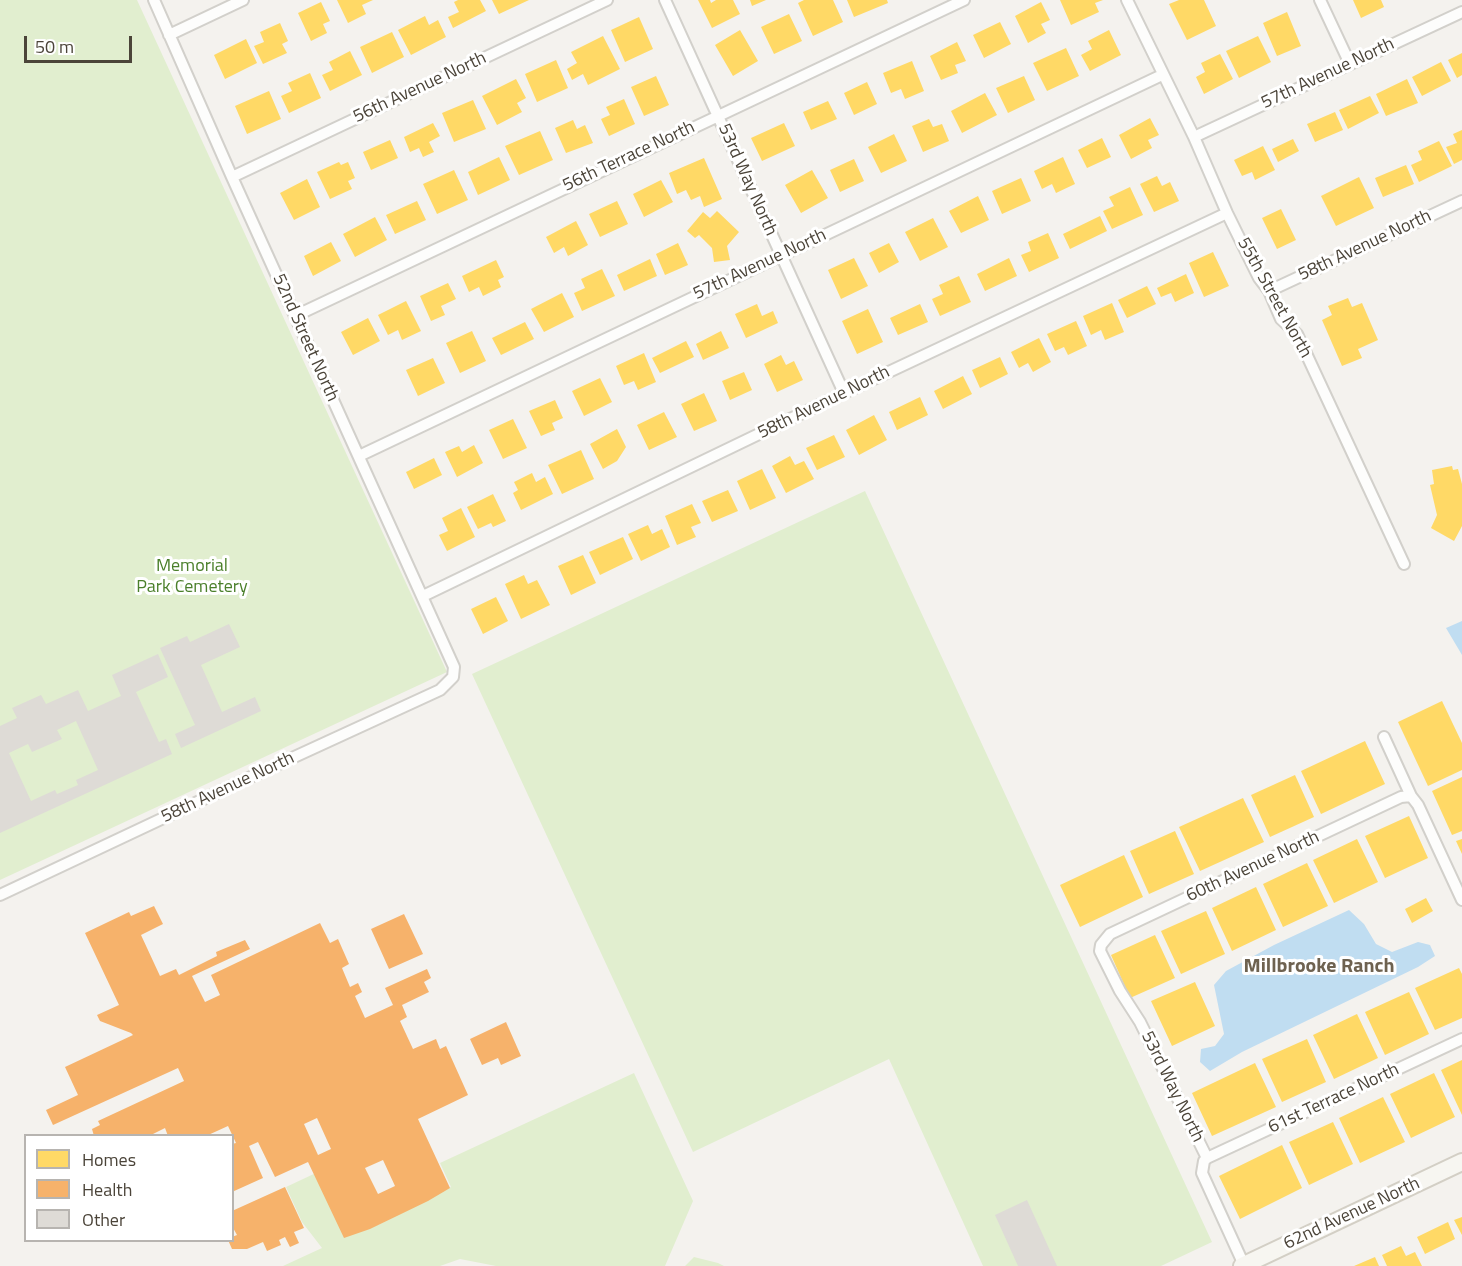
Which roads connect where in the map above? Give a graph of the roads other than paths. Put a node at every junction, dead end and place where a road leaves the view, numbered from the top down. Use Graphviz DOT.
graph roads {
  1 [pos="154,0"];
  2 [pos="243,0"];
  3 [pos="608,0"];
  4 [pos="665,0"];
  5 [pos="964,0"];
  6 [pos="1127,0"];
  7 [pos="1320,0"];
  8 [pos="1462,12"];
  9 [pos="169,35"];
  10 [pos="1350,64"];
  11 [pos="1162,75"];
  12 [pos="718,115"];
  13 [pos="1194,137"];
  14 [pos="232,177"];
  15 [pos="1462,201"];
  16 [pos="1227,213"];
  17 [pos="781,255"];
  18 [pos="1269,291"];
  19 [pos="295,316"];
  20 [pos="844,393"];
  21 [pos="359,456"];
  22 [pos="1404,564"];
  23 [pos="423,596"];
  24 [pos="453,677"];
  25 [pos="1384,737"];
  26 [pos="1411,796"];
  27 [pos="0,896"];
  28 [pos="1462,900"];
  29 [pos="1101,945"];
  30 [pos="1462,1040"];
  31 [pos="1207,1158"];
  32 [pos="1462,1162"];
  33 [pos="1243,1265"];
  1 -- 9 [label="street, 52nd Street North"];
  2 -- 9 [label="street"];
  3 -- 14 [label="street, 56th Avenue North"];
  4 -- 12 [label="street, 53rd Way North"];
  5 -- 12 [label="street, 56th Terrace North"];
  6 -- 11 [label="street, 55th Street North"];
  7 -- 10 [label="street"];
  8 -- 10 [label="street, 57th Avenue North"];
  9 -- 14 [label="street, 52nd Street North"];
  10 -- 13 [label="street, 57th Avenue North"];
  11 -- 13 [label="street, 55th Street North"];
  11 -- 17 [label="street, 57th Avenue North"];
  12 -- 17 [label="street, 53rd Way North"];
  12 -- 19 [label="street, 56th Terrace North"];
  13 -- 16 [label="street, 55th Street North"];
  14 -- 19 [label="street, 52nd Street North"];
  15 -- 18 [label="street, 58th Avenue North"];
  16 -- 18 [label="street, 55th Street North"];
  16 -- 20 [label="street, 58th Avenue North"];
  17 -- 20 [label="street, 53rd Way North"];
  17 -- 21 [label="street, 57th Avenue North"];
  18 -- 22 [label="street, 55th Street North"];
  19 -- 21 [label="street, 52nd Street North"];
  20 -- 23 [label="street, 58th Avenue North"];
  21 -- 23 [label="street, 52nd Street North"];
  23 -- 24 [label="street, 52nd Street North"];
  24 -- 27 [label="street, 58th Avenue North"];
  25 -- 26 [label="street"];
  26 -- 28 [label="street"];
  26 -- 29 [label="street, 60th Avenue North"];
  29 -- 31 [label="street, 53rd Way North"];
  30 -- 31 [label="street, 61st Terrace North"];
  31 -- 33 [label="street, 53rd Way North"];
  32 -- 33 [label="street, 62nd Avenue North"];
}
